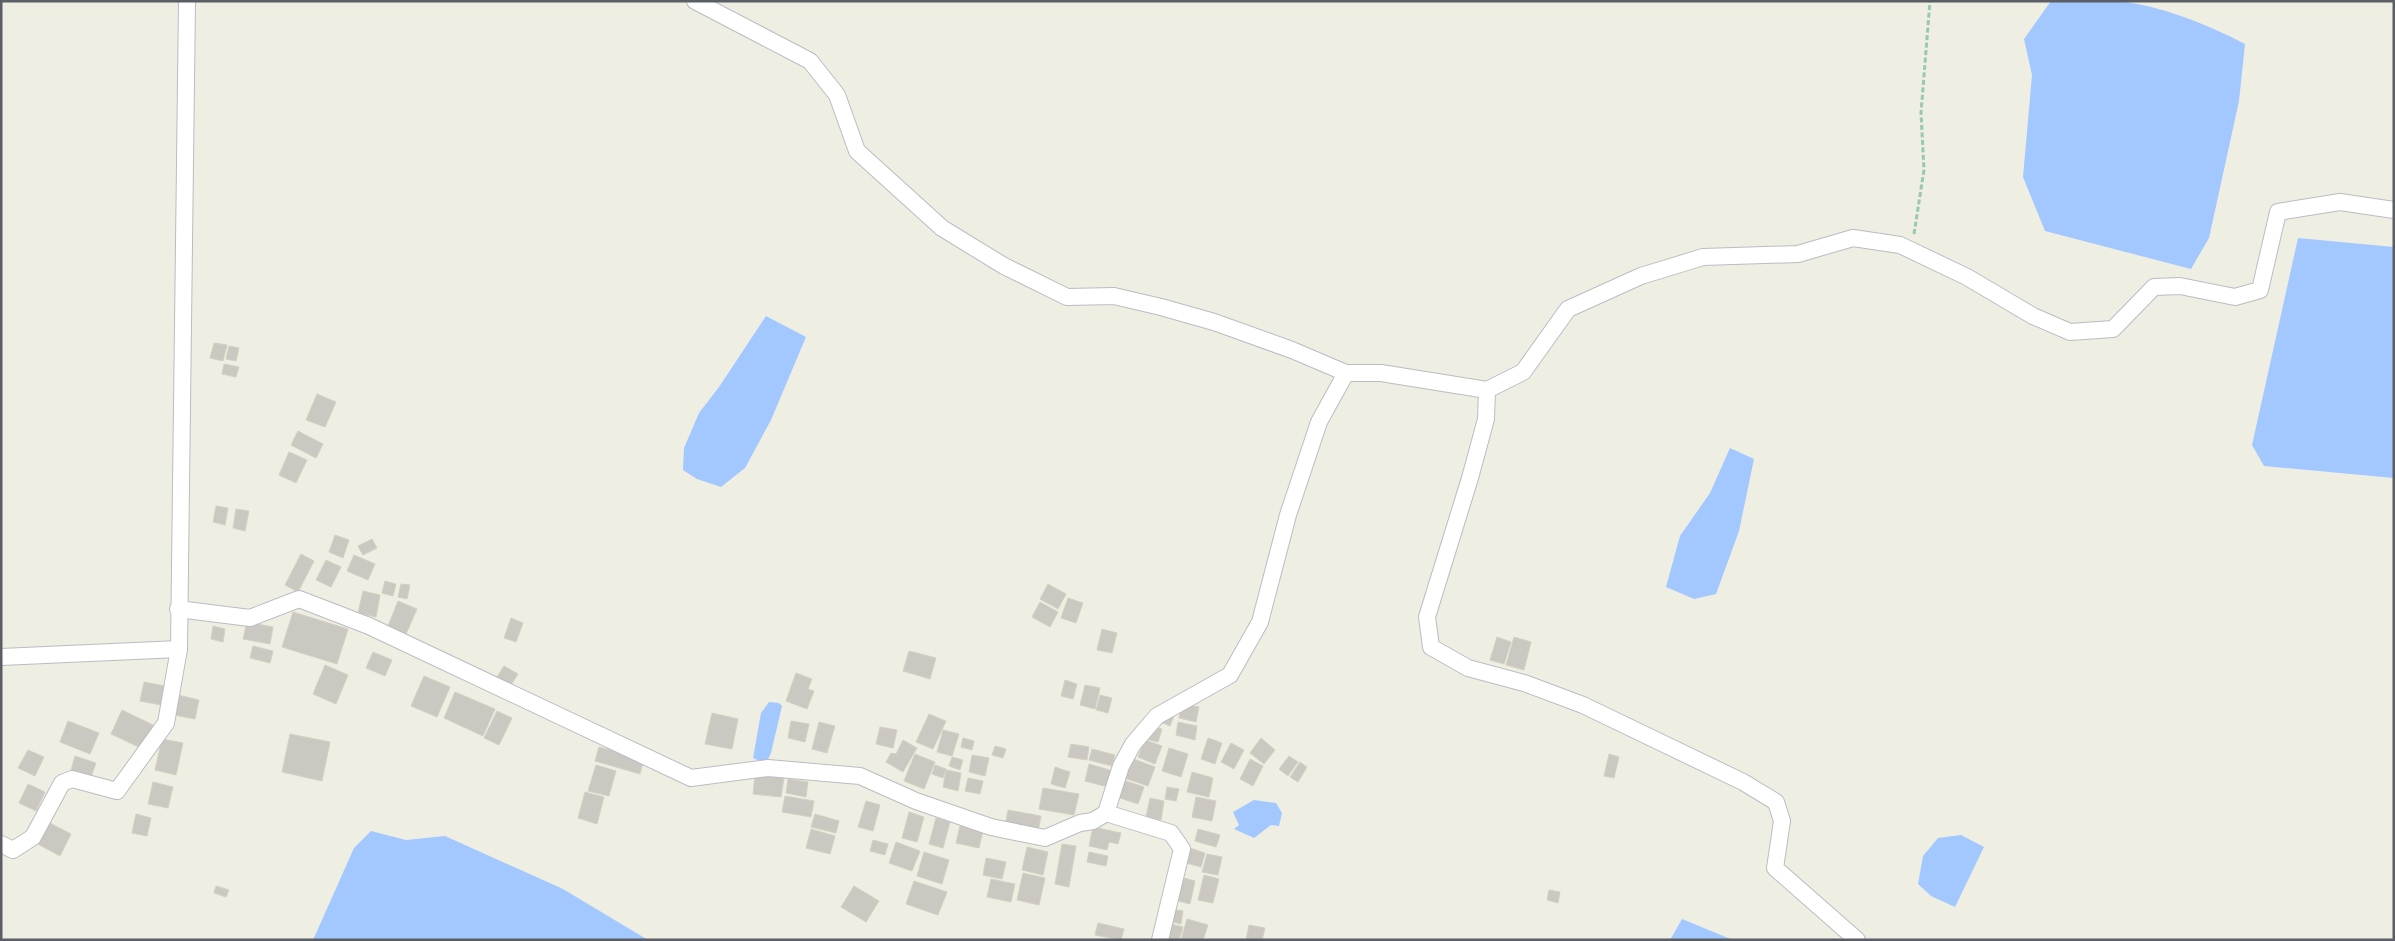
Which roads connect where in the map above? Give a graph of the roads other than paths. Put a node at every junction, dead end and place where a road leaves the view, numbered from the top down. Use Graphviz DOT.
graph roads {
  1 [pos="187,1"];
  2 [pos="695,1"];
  3 [pos="2394,210"];
  4 [pos="1346,373"];
  5 [pos="1487,390"];
  6 [pos="178,608"];
  7 [pos="179,649"];
  8 [pos="1,657"];
  9 [pos="1106,813"];
  10 [pos="1,844"];
  11 [pos="1160,940"];
  12 [pos="1857,940"];
  1 -- 6 [label="street"];
  2 -- 4 [label="street"];
  3 -- 5 [label="street"];
  4 -- 5 [label="street"];
  4 -- 9 [label="street"];
  5 -- 12 [label="street"];
  6 -- 7 [label="street"];
  6 -- 9 [label="street"];
  7 -- 8 [label="street"];
  7 -- 10 [label="street"];
  9 -- 11 [label="street"];
}
